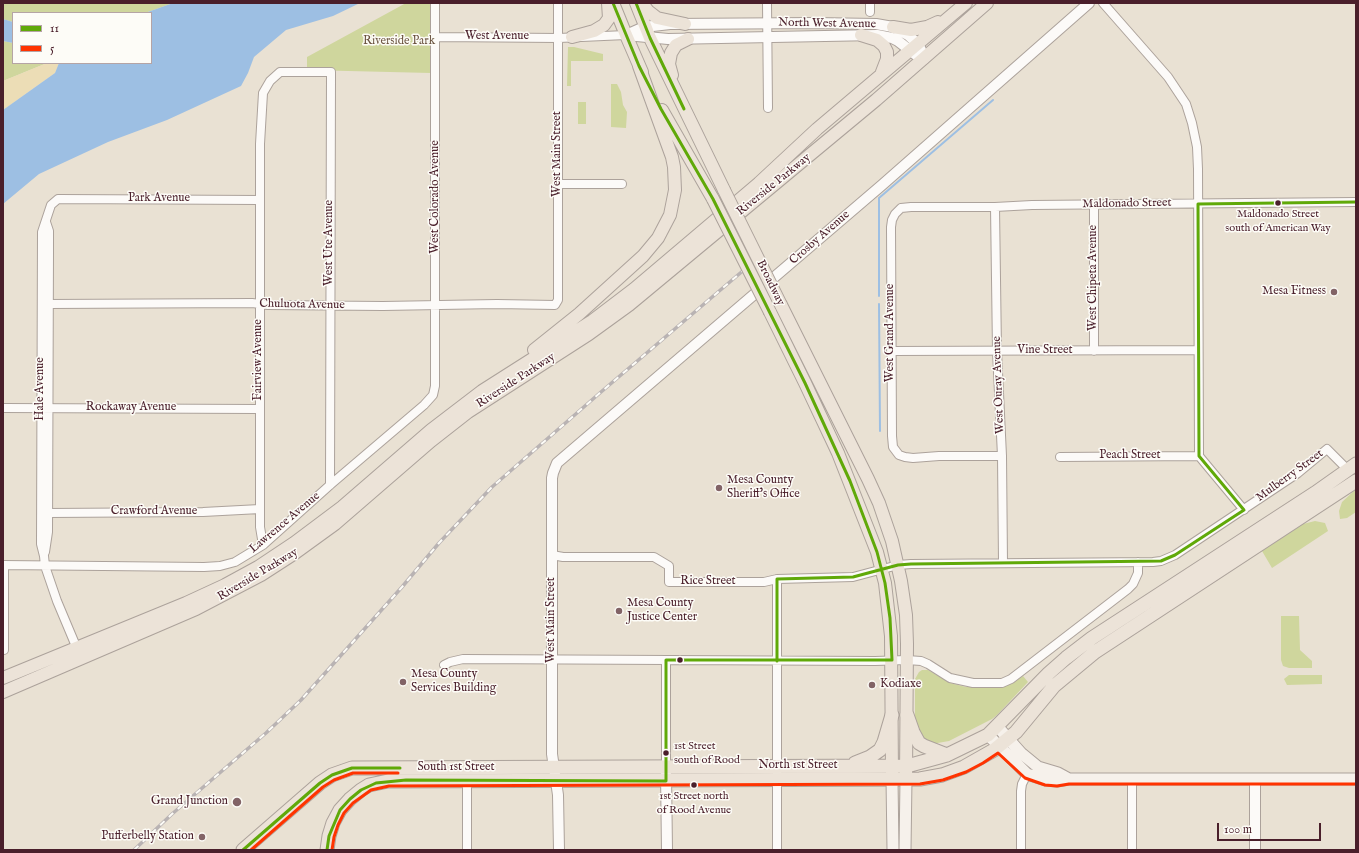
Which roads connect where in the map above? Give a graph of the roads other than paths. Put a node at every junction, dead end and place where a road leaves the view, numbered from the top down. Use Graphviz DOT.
graph roads {
  1 [pos="436,3"];
  2 [pos="558,3"];
  3 [pos="608,3"];
  4 [pos="613,3"];
  5 [pos="636,3"];
  6 [pos="642,3"];
  7 [pos="767,3"];
  8 [pos="966,3"];
  9 [pos="987,3"];
  10 [pos="1089,3"];
  11 [pos="1103,3"];
  12 [pos="953,14"];
  13 [pos="685,24"];
  14 [pos="768,24"];
  15 [pos="644,27"];
  16 [pos="893,27"];
  17 [pos="626,35"];
  18 [pos="861,35"];
  19 [pos="436,37"];
  20 [pos="572,37"];
  21 [pos="768,37"];
  22 [pos="559,38"];
  23 [pos="650,38"];
  24 [pos="688,39"];
  25 [pos="914,47"];
  26 [pos="924,59"];
  27 [pos="639,66"];
  28 [pos="880,76"];
  29 [pos="270,81"];
  30 [pos="683,107"];
  31 [pos="768,108"];
  32 [pos="558,184"];
  33 [pos="622,184"];
  34 [pos="58,199"];
  35 [pos="260,200"];
  36 [pos="1356,202"];
  37 [pos="1198,204"];
  38 [pos="1094,205"];
  39 [pos="995,207"];
  40 [pos="898,211"];
  41 [pos="46,222"];
  42 [pos="48,304"];
  43 [pos="260,304"];
  44 [pos="555,305"];
  45 [pos="330,306"];
  46 [pos="435,306"];
  47 [pos="1198,350"];
  48 [pos="891,351"];
  49 [pos="997,351"];
  50 [pos="1094,351"];
  51 [pos="435,391"];
  52 [pos="482,391"];
  53 [pos="3,408"];
  54 [pos="44,408"];
  55 [pos="259,409"];
  56 [pos="1002,456"];
  57 [pos="1200,456"];
  58 [pos="1060,457"];
  59 [pos="1352,467"];
  60 [pos="553,473"];
  61 [pos="1356,481"];
  62 [pos="330,485"];
  63 [pos="260,509"];
  64 [pos="1244,510"];
  65 [pos="48,513"];
  66 [pos="263,545"];
  67 [pos="552,555"];
  68 [pos="44,556"];
  69 [pos="1138,562"];
  70 [pos="1002,563"];
  71 [pos="4,565"];
  72 [pos="898,565"];
  73 [pos="45,566"];
  74 [pos="882,570"];
  75 [pos="778,579"];
  76 [pos="4,621"];
  77 [pos="76,647"];
  78 [pos="4,650"];
  79 [pos="81,659"];
  80 [pos="552,659"];
  81 [pos="666,660"];
  82 [pos="892,660"];
  83 [pos="907,660"];
  84 [pos="777,661"];
  85 [pos="444,665"];
  86 [pos="3,678"];
  87 [pos="3,692"];
  88 [pos="892,715"];
  89 [pos="907,715"];
  90 [pos="992,730"];
  91 [pos="1003,742"];
  92 [pos="947,755"];
  93 [pos="666,766"];
  94 [pos="777,766"];
  95 [pos="848,766"];
  96 [pos="907,766"];
  97 [pos="892,772"];
  98 [pos="555,774"];
  99 [pos="1027,774"];
  100 [pos="1356,778"];
  101 [pos="906,779"];
  102 [pos="1069,779"];
  103 [pos="1132,779"];
  104 [pos="1255,779"];
  105 [pos="467,780"];
  106 [pos="777,780"];
  107 [pos="666,781"];
  108 [pos="666,849"];
  109 [pos="243,850"];
  110 [pos="327,850"];
  111 [pos="467,850"];
  112 [pos="559,850"];
  113 [pos="777,850"];
  114 [pos="893,850"];
  115 [pos="905,850"];
  116 [pos="1021,850"];
  117 [pos="1132,850"];
  118 [pos="1254,850"];
  1 -- 19 [label="street, West Colorado Avenue"];
  2 -- 22 [label="street, West Main Street"];
  3 -- 20 [label="main road"];
  4 -- 17 [label="main road, Broadway"];
  5 -- 15 [label="main road, Broadway"];
  6 -- 13 [label="main road"];
  7 -- 14 [label="street"];
  8 -- 12 [label="main road, Riverside Parkway"];
  9 -- 26 [label="main road, Riverside Parkway"];
  10 -- 60 [label="street, Crosby Avenue"];
  11 -- 37 [label="street"];
  12 -- 16 [label="main road"];
  12 -- 25 [label="main road, Riverside Parkway"];
  13 -- 14 [label="street, North West Avenue"];
  13 -- 15 [label="street, North West Avenue"];
  14 -- 16 [label="street, North West Avenue"];
  14 -- 21 [label="street"];
  15 -- 17 [label="street, North West Avenue"];
  15 -- 23 [label="main road, Broadway"];
  16 -- 25 [label="street, North West Avenue"];
  17 -- 20 [label="street, North West Avenue"];
  17 -- 23 [label="street, North West Avenue"];
  17 -- 27 [label="main road, Broadway"];
  18 -- 21 [label="street, North West Avenue"];
  18 -- 25 [label="street, North West Avenue"];
  18 -- 28 [label="main road"];
  19 -- 22 [label="street, West Avenue"];
  19 -- 46 [label="street, West Colorado Avenue"];
  20 -- 22 [label="street, North West Avenue"];
  21 -- 24 [label="street, North West Avenue"];
  21 -- 31 [label="street"];
  22 -- 32 [label="street, West Main Street"];
  23 -- 24 [label="street, North West Avenue"];
  23 -- 30 [label="main road, Broadway"];
  24 -- 30 [label="main road"];
  25 -- 26 [label="street, North West Avenue"];
  25 -- 28 [label="main road, Riverside Parkway"];
  26 -- 79 [label="main road, Riverside Parkway"];
  27 -- 52 [label="main road"];
  27 -- 74 [label="main road, Broadway, bridge"];
  28 -- 52 [label="main road, Riverside Parkway"];
  29 -- 35 [label="street, Fairview Avenue"];
  29 -- 45 [label="street, West Ute Avenue"];
  30 -- 72 [label="main road, Broadway, bridge"];
  32 -- 33 [label="street"];
  32 -- 44 [label="street, West Main Street"];
  34 -- 35 [label="street, Park Avenue"];
  34 -- 41 [label="street, Hale Avenue"];
  35 -- 43 [label="street, Fairview Avenue"];
  36 -- 37 [label="street, Maldonado Street"];
  37 -- 38 [label="street, Maldonado Street"];
  37 -- 47 [label="street"];
  38 -- 39 [label="street, Maldonado Street"];
  38 -- 50 [label="street, West Chipeta Avenue"];
  39 -- 40 [label="street, Maldonado Street"];
  39 -- 49 [label="street, West Ouray Avenue"];
  40 -- 48 [label="street, West Grand Avenue"];
  41 -- 42 [label="street, Hale Avenue"];
  41 -- 54 [label="street, Hale Avenue"];
  42 -- 43 [label="street, Chuluota Avenue"];
  42 -- 54 [label="street, Hale Avenue"];
  43 -- 45 [label="street, Chuluota Avenue"];
  43 -- 55 [label="street, Fairview Avenue"];
  44 -- 46 [label="street, Chuluota Avenue"];
  45 -- 46 [label="street, Chuluota Avenue"];
  45 -- 62 [label="street, West Ute Avenue"];
  46 -- 51 [label="street, West Colorado Avenue"];
  47 -- 50 [label="street, Vine Street"];
  47 -- 57 [label="street"];
  48 -- 49 [label="street, Vine Street"];
  48 -- 56 [label="street, West Grand Avenue"];
  49 -- 50 [label="street, Vine Street"];
  49 -- 56 [label="street, West Ouray Avenue"];
  51 -- 62 [label="street, Lawrence Avenue"];
  52 -- 77 [label="main road, Riverside Parkway"];
  53 -- 54 [label="street, Rockaway Avenue"];
  54 -- 55 [label="street, Rockaway Avenue"];
  54 -- 65 [label="street, Hale Avenue"];
  54 -- 68 [label="street, Hale Avenue"];
  55 -- 63 [label="street, Fairview Avenue"];
  56 -- 70 [label="street, West Ouray Avenue"];
  57 -- 58 [label="street, Peach Street"];
  57 -- 64 [label="street"];
  59 -- 64 [label="street, Mulberry Street"];
  59 -- 90 [label="highway, North 1st Street"];
  60 -- 67 [label="street, West Main Street"];
  61 -- 91 [label="highway, North 1st Street"];
  62 -- 66 [label="street, Lawrence Avenue"];
  63 -- 65 [label="street, Crawford Avenue"];
  63 -- 66 [label="street, Fairview Avenue"];
  64 -- 69 [label="street, Mulberry Street"];
  65 -- 68 [label="street, Hale Avenue"];
  66 -- 73 [label="street, Lawrence Avenue"];
  67 -- 75 [label="street, Rice Street"];
  67 -- 80 [label="street, West Main Street"];
  68 -- 73 [label="street, Hale Avenue"];
  69 -- 70 [label="street, Mulberry Street"];
  69 -- 83 [label="street"];
  70 -- 72 [label="street, Mulberry Street"];
  71 -- 73 [label="street, Lawrence Avenue"];
  71 -- 76 [label="street"];
  72 -- 74 [label="street, Mulberry Street"];
  72 -- 83 [label="main road"];
  73 -- 77 [label="street, Hale Avenue"];
  74 -- 75 [label="street, Rice Street"];
  74 -- 82 [label="main road, Broadway"];
  75 -- 84 [label="street"];
  76 -- 78 [label="street"];
  77 -- 79 [label="street, Hale Avenue"];
  77 -- 86 [label="main road, Riverside Parkway"];
  79 -- 87 [label="main road, Riverside Parkway"];
  80 -- 81 [label="street"];
  80 -- 85 [label="street"];
  80 -- 98 [label="street, West Main Street"];
  81 -- 84 [label="street"];
  81 -- 93 [label="street"];
  82 -- 83 [label="street"];
  82 -- 84 [label="street"];
  82 -- 88 [label="main road, Broadway"];
  83 -- 89 [label="main road"];
  84 -- 94 [label="street"];
  88 -- 95 [label="highway"];
  88 -- 97 [label="main road, Broadway"];
  89 -- 92 [label="highway"];
  89 -- 96 [label="main road"];
  90 -- 91 [label="main road"];
  90 -- 92 [label="highway, North 1st Street"];
  91 -- 99 [label="main road"];
  91 -- 101 [label="highway, North 1st Street"];
  91 -- 102 [label="main road"];
  92 -- 96 [label="highway, North 1st Street"];
  93 -- 94 [label="highway, North 1st Street"];
  93 -- 98 [label="highway, North 1st Street"];
  93 -- 107 [label="street"];
  94 -- 95 [label="highway, North 1st Street"];
  94 -- 106 [label="street"];
  95 -- 97 [label="highway, North 1st Street"];
  96 -- 97 [label="highway, North 1st Street"];
  96 -- 101 [label="main road"];
  97 -- 101 [label="highway, North 1st Street"];
  97 -- 106 [label="highway, North 1st Street"];
  97 -- 114 [label="main road"];
  98 -- 105 [label="highway, South 1st Street"];
  98 -- 107 [label="highway, North 1st Street"];
  98 -- 109 [label="highway, South 1st Street"];
  98 -- 112 [label="street, West Main Street"];
  99 -- 102 [label="main road"];
  99 -- 116 [label="street"];
  100 -- 104 [label="main road"];
  101 -- 115 [label="main road"];
  102 -- 103 [label="main road"];
  103 -- 104 [label="main road"];
  103 -- 117 [label="street"];
  104 -- 118 [label="street"];
  105 -- 110 [label="highway, South 1st Street"];
  105 -- 111 [label="street"];
  106 -- 107 [label="highway, North 1st Street"];
  106 -- 113 [label="street"];
  107 -- 108 [label="street"];
}
